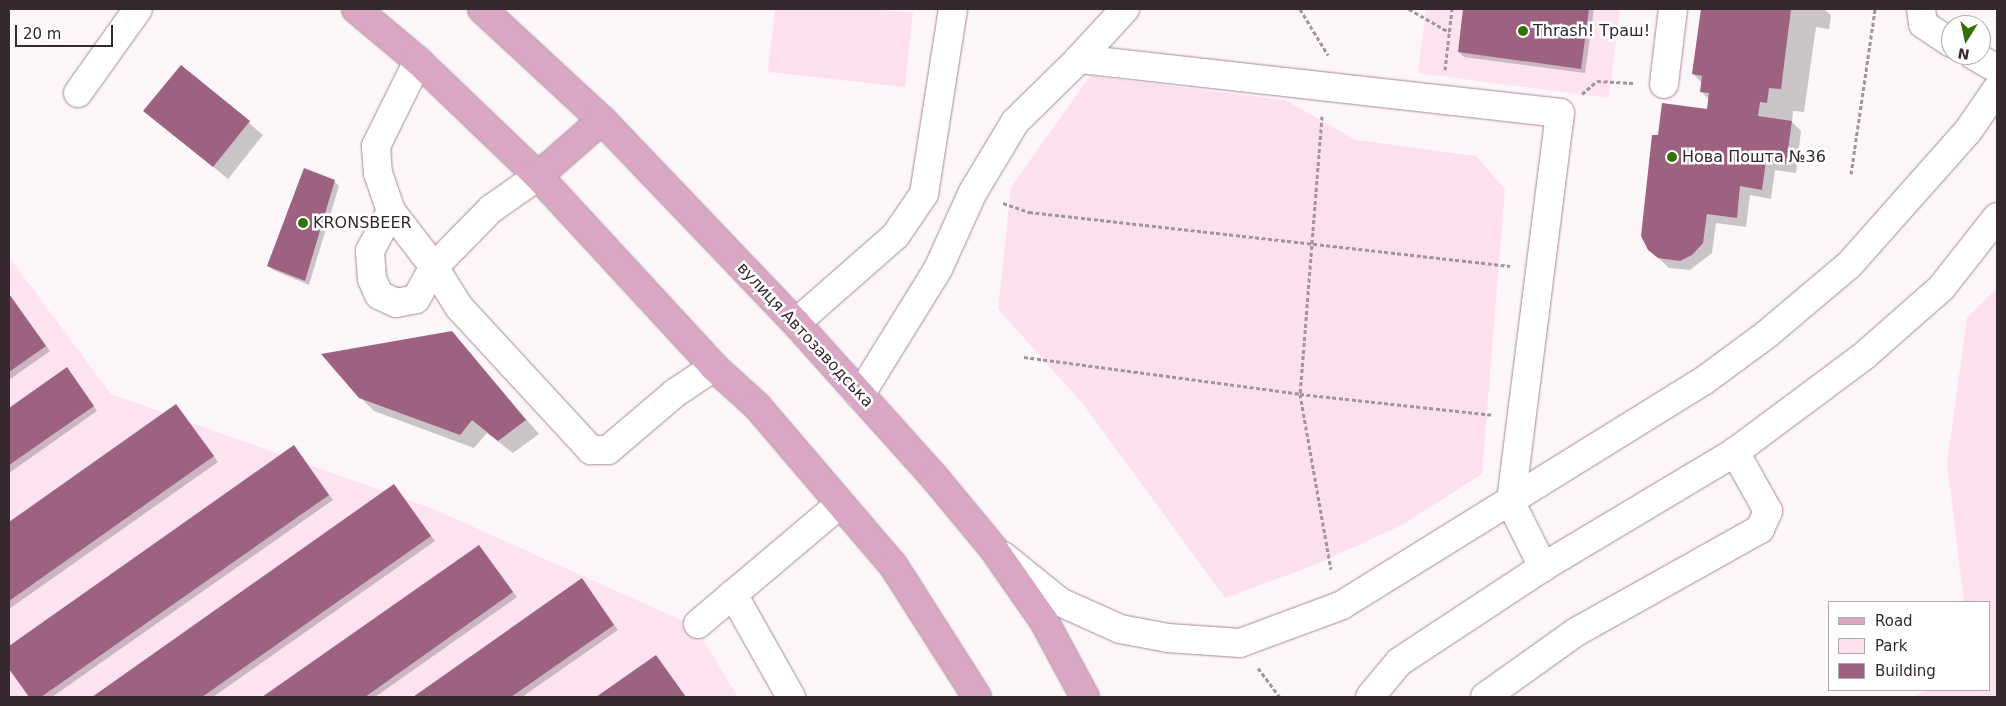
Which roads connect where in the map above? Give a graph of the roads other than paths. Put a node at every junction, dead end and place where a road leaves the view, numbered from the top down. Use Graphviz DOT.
graph roads {
  1 [pos="138,9"];
  2 [pos="356,9"];
  3 [pos="482,9"];
  4 [pos="953,9"];
  5 [pos="1125,9"];
  6 [pos="1673,9"];
  7 [pos="1921,9"];
  8 [pos="1941,36"];
  9 [pos="1079,59"];
  10 [pos="418,61"];
  11 [pos="1664,84"];
  12 [pos="1997,89"];
  13 [pos="78,93"];
  14 [pos="602,120"];
  15 [pos="538,176"];
  16 [pos="391,211"];
  17 [pos="1997,217"];
  18 [pos="434,267"];
  19 [pos="796,323"];
  20 [pos="714,367"];
  21 [pos="860,395"];
  22 [pos="1735,452"];
  23 [pos="1511,503"];
  24 [pos="840,504"];
  25 [pos="993,548"];
  26 [pos="1543,567"];
  27 [pos="733,594"];
  28 [pos="698,624"];
  29 [pos="791,697"];
  30 [pos="977,697"];
  31 [pos="1085,697"];
  32 [pos="1370,697"];
  33 [pos="1485,697"];
  1 -- 13 [label="street"];
  2 -- 10 [label="main road"];
  3 -- 14 [label="main road, вулиця Автозаводська"];
  4 -- 19 [label="street"];
  5 -- 9 [label="street"];
  6 -- 11 [label="street"];
  7 -- 8 [label="street"];
  9 -- 21 [label="street"];
  9 -- 23 [label="street"];
  10 -- 15 [label="main road"];
  10 -- 16 [label="street"];
  12 -- 23 [label="street"];
  14 -- 15 [label="main road"];
  14 -- 19 [label="main road, вулиця Автозаводська"];
  15 -- 18 [label="street"];
  15 -- 20 [label="main road"];
  16 -- 18 [label="street"];
  16 -- 18 [label="street"];
  17 -- 22 [label="street"];
  18 -- 20 [label="street"];
  19 -- 21 [label="main road, вулиця Автозаводська"];
  20 -- 24 [label="main road"];
  21 -- 25 [label="main road, вулиця Автозаводська"];
  22 -- 26 [label="street"];
  22 -- 33 [label="street"];
  23 -- 25 [label="street"];
  23 -- 26 [label="street"];
  24 -- 27 [label="street"];
  24 -- 30 [label="main road"];
  25 -- 31 [label="main road, вулиця Автозаводська"];
  26 -- 32 [label="street"];
  27 -- 28 [label="street"];
  27 -- 29 [label="street"];
}
